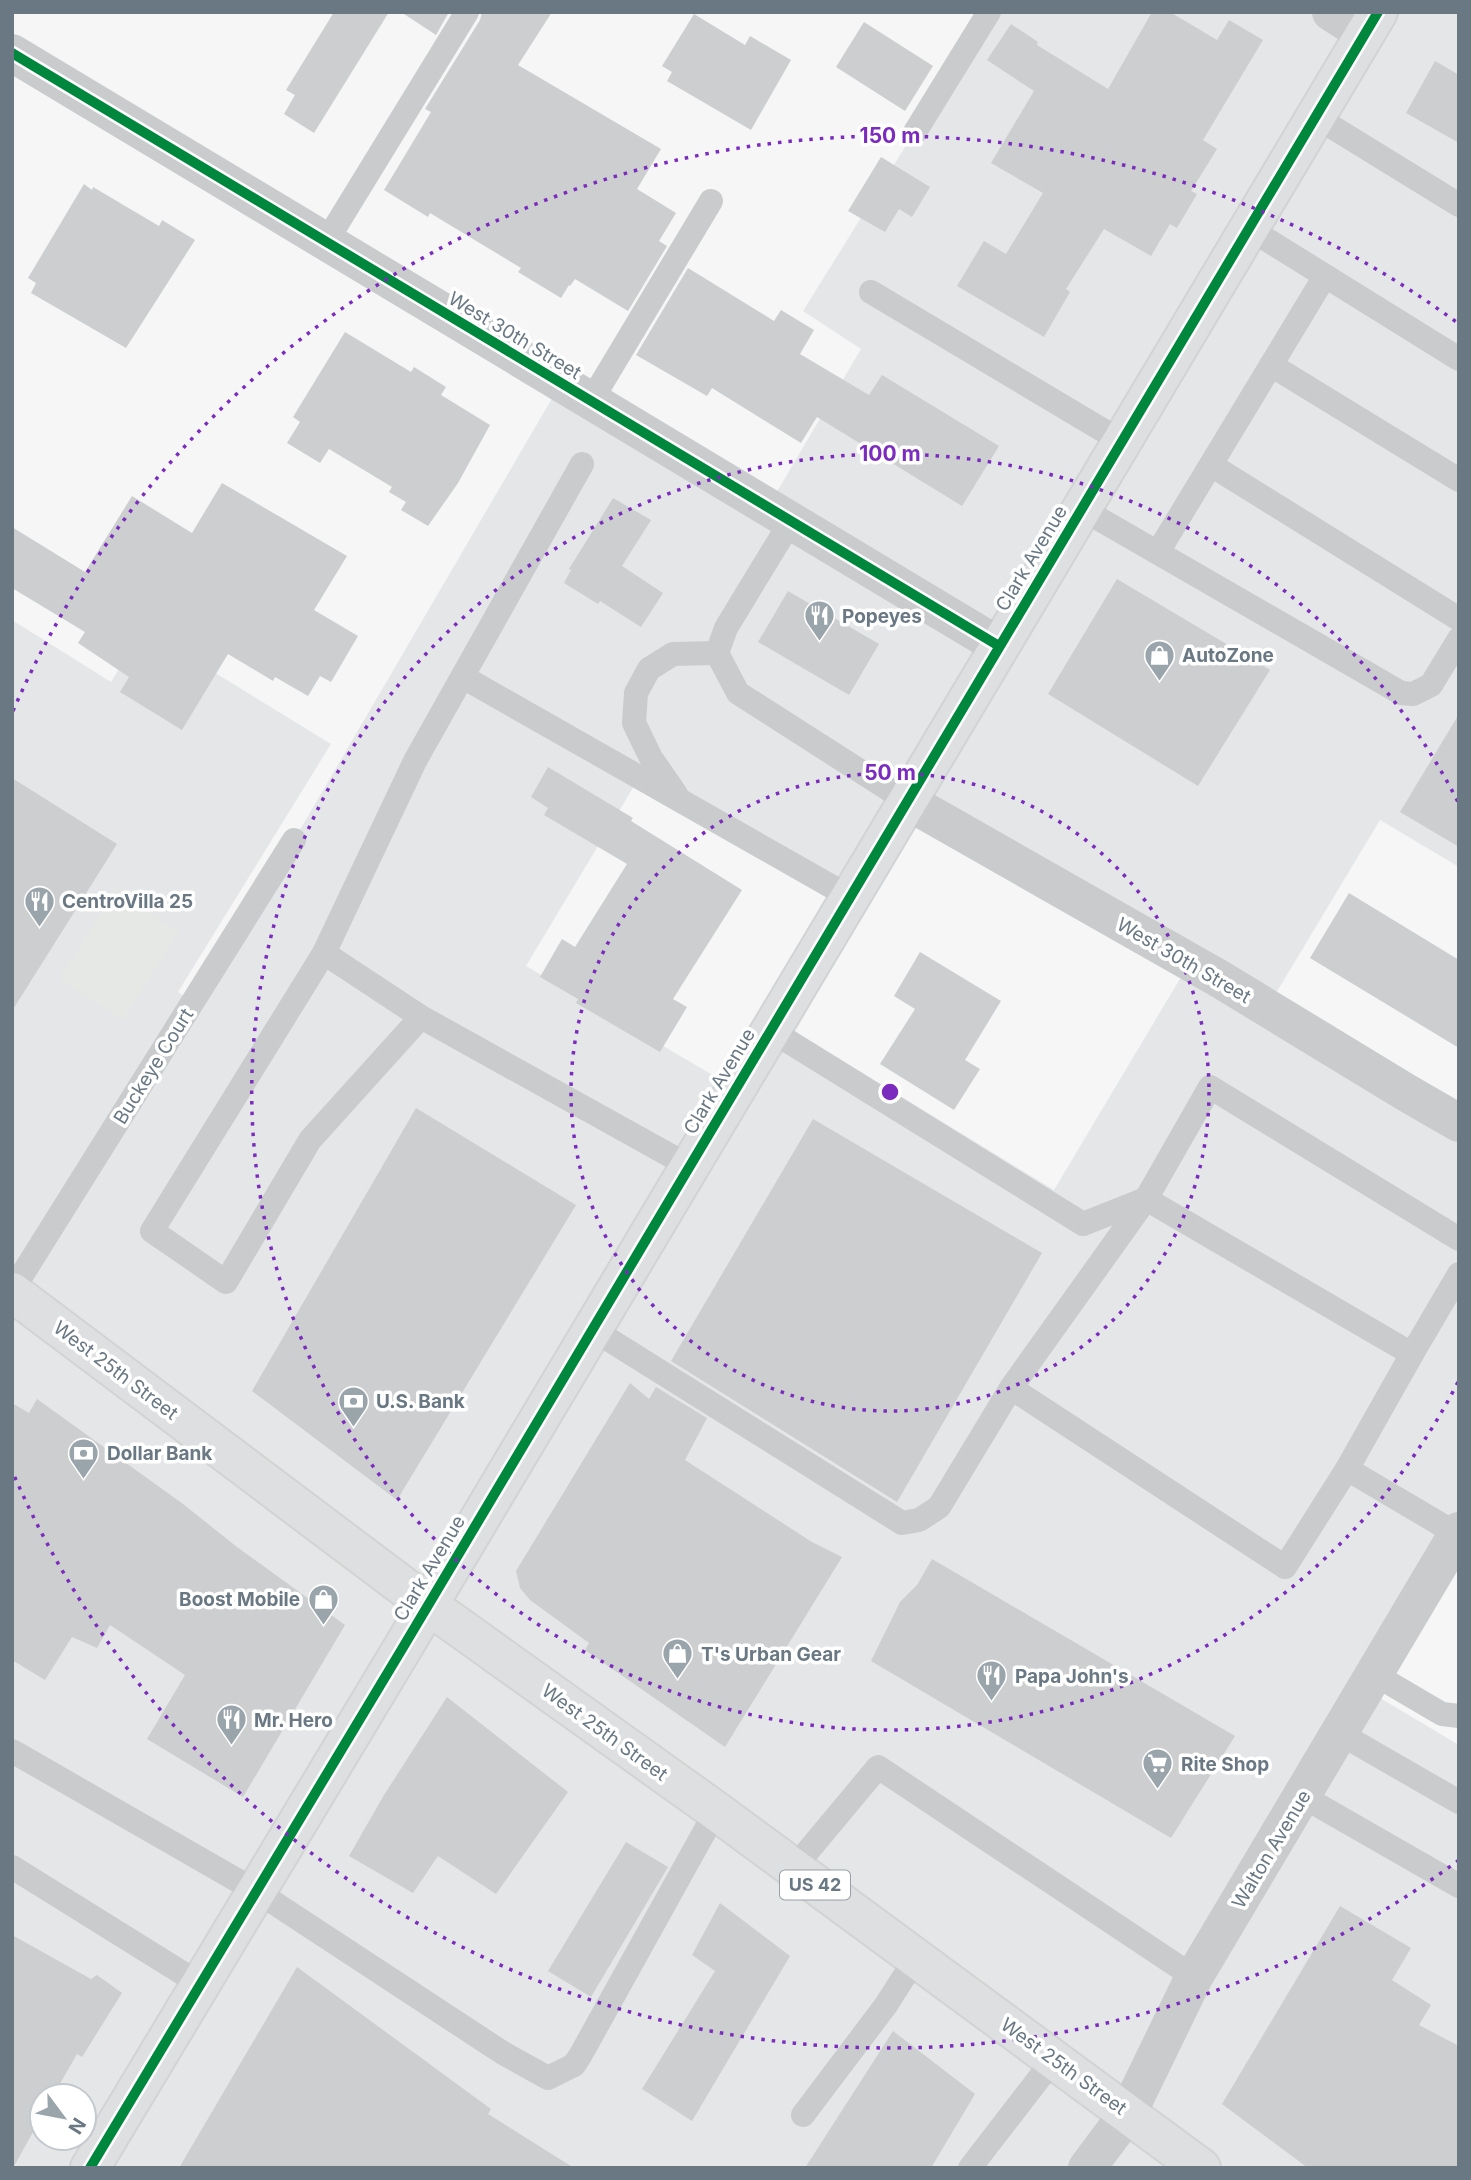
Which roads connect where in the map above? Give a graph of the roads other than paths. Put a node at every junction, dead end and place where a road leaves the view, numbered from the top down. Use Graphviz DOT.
graph roads {
  1 [pos="467,12"];
  2 [pos="989,12"];
  3 [pos="1331,12"];
  4 [pos="1371,23"];
  5 [pos="12,53"];
  6 [pos="1316,117"];
  7 [pos="915,132"];
  8 [pos="710,201"];
  9 [pos="1459,205"];
  10 [pos="1248,228"];
  11 [pos="327,242"];
  12 [pos="1325,276"];
  13 [pos="871,292"];
  14 [pos="1459,359"];
  15 [pos="1271,365"];
  16 [pos="590,401"];
  17 [pos="1121,442"];
  18 [pos="582,464"];
  19 [pos="1211,465"];
  20 [pos="1459,480"];
  21 [pos="1082,509"];
  22 [pos="791,521"];
  23 [pos="1158,552"];
  24 [pos="1459,619"];
  25 [pos="1459,639"];
  26 [pos="999,646"];
  27 [pos="717,653"];
  28 [pos="463,677"];
  29 [pos="680,799"];
  30 [pos="907,800"];
  31 [pos="294,840"];
  32 [pos="850,897"];
  33 [pos="324,953"];
  34 [pos="421,1017"];
  35 [pos="770,1030"];
  36 [pos="1459,1123"];
  37 [pos="689,1166"];
  38 [pos="1146,1199"];
  39 [pos="1459,1239"];
  40 [pos="1459,1274"];
  41 [pos="12,1292"];
  42 [pos="592,1329"];
  43 [pos="1412,1354"];
  44 [pos="1011,1388"];
  45 [pos="1347,1469"];
  46 [pos="1458,1533"];
  47 [pos="428,1605"];
  48 [pos="1374,1674"];
  49 [pos="1459,1716"];
  50 [pos="1339,1733"];
  51 [pos="14,1755"];
  52 [pos="1301,1796"];
  53 [pos="1459,1802"];
  54 [pos="716,1811"];
  55 [pos="12,1867"];
  56 [pos="793,1870"];
  57 [pos="1459,1886"];
  58 [pos="256,1891"];
  59 [pos="916,1958"];
  60 [pos="1194,1978"];
  61 [pos="200,1984"];
  62 [pos="1054,2059"];
  63 [pos="1128,2113"];
  64 [pos="803,2115"];
  65 [pos="90,2168"];
  66 [pos="970,2168"];
  67 [pos="1087,2168"];
  68 [pos="1201,2168"];
  1 -- 11 [label="lane"];
  2 -- 7 [label="lane"];
  3 -- 4 [label="street"];
  4 -- 6 [label="street, Clark Avenue"];
  5 -- 11 [label="street, West 30th Street"];
  6 -- 9 [label="lane"];
  6 -- 10 [label="street, Clark Avenue"];
  8 -- 16 [label="lane"];
  10 -- 12 [label="lane"];
  10 -- 17 [label="street, Clark Avenue"];
  11 -- 16 [label="street, West 30th Street"];
  12 -- 14 [label="lane"];
  12 -- 15 [label="lane"];
  13 -- 17 [label="lane"];
  15 -- 19 [label="lane"];
  15 -- 20 [label="lane"];
  16 -- 22 [label="street, West 30th Street"];
  17 -- 21 [label="street, Clark Avenue"];
  18 -- 28 [label="lane"];
  19 -- 23 [label="lane"];
  19 -- 24 [label="lane"];
  21 -- 23 [label="lane"];
  21 -- 26 [label="street, Clark Avenue"];
  22 -- 26 [label="street, West 30th Street"];
  22 -- 27 [label="lane"];
  23 -- 25 [label="lane"];
  26 -- 30 [label="street, Clark Avenue"];
  27 -- 29 [label="lane"];
  27 -- 30 [label="lane"];
  28 -- 29 [label="lane"];
  28 -- 33 [label="lane"];
  29 -- 32 [label="lane"];
  30 -- 32 [label="street, Clark Avenue"];
  30 -- 36 [label="street, West 30th Street"];
  31 -- 41 [label="lane, Buckeye Court"];
  32 -- 35 [label="street, Clark Avenue"];
  33 -- 34 [label="lane"];
  33 -- 34 [label="lane"];
  34 -- 37 [label="lane"];
  35 -- 37 [label="street, Clark Avenue"];
  35 -- 38 [label="lane"];
  37 -- 42 [label="street, Clark Avenue"];
  38 -- 39 [label="lane"];
  38 -- 43 [label="lane"];
  38 -- 44 [label="lane"];
  40 -- 43 [label="lane"];
  41 -- 47 [label="street, West 25th Street / US 42"];
  42 -- 44 [label="lane"];
  42 -- 47 [label="street, Clark Avenue"];
  43 -- 45 [label="lane"];
  44 -- 45 [label="lane"];
  45 -- 46 [label="lane"];
  46 -- 48 [label="street, Walton Avenue"];
  47 -- 54 [label="street, West 25th Street / US 42"];
  47 -- 58 [label="street, Clark Avenue"];
  48 -- 49 [label="lane"];
  48 -- 50 [label="street, Walton Avenue"];
  50 -- 52 [label="street, Walton Avenue"];
  50 -- 53 [label="lane"];
  51 -- 58 [label="lane"];
  52 -- 57 [label="lane"];
  52 -- 60 [label="street, Walton Avenue"];
  54 -- 56 [label="street, West 25th Street / US 42"];
  54 -- 58 [label="lane"];
  55 -- 61 [label="lane"];
  56 -- 59 [label="street, West 25th Street / US 42"];
  56 -- 60 [label="lane"];
  58 -- 61 [label="street, Clark Avenue"];
  59 -- 62 [label="street, West 25th Street / US 42"];
  59 -- 64 [label="lane"];
  60 -- 63 [label="street, Walton Avenue"];
  61 -- 65 [label="street, Clark Avenue"];
  62 -- 63 [label="street, West 25th Street / US 42"];
  62 -- 66 [label="lane"];
  63 -- 67 [label="street, Walton Avenue"];
  63 -- 68 [label="street, West 25th Street / US 42"];
}
